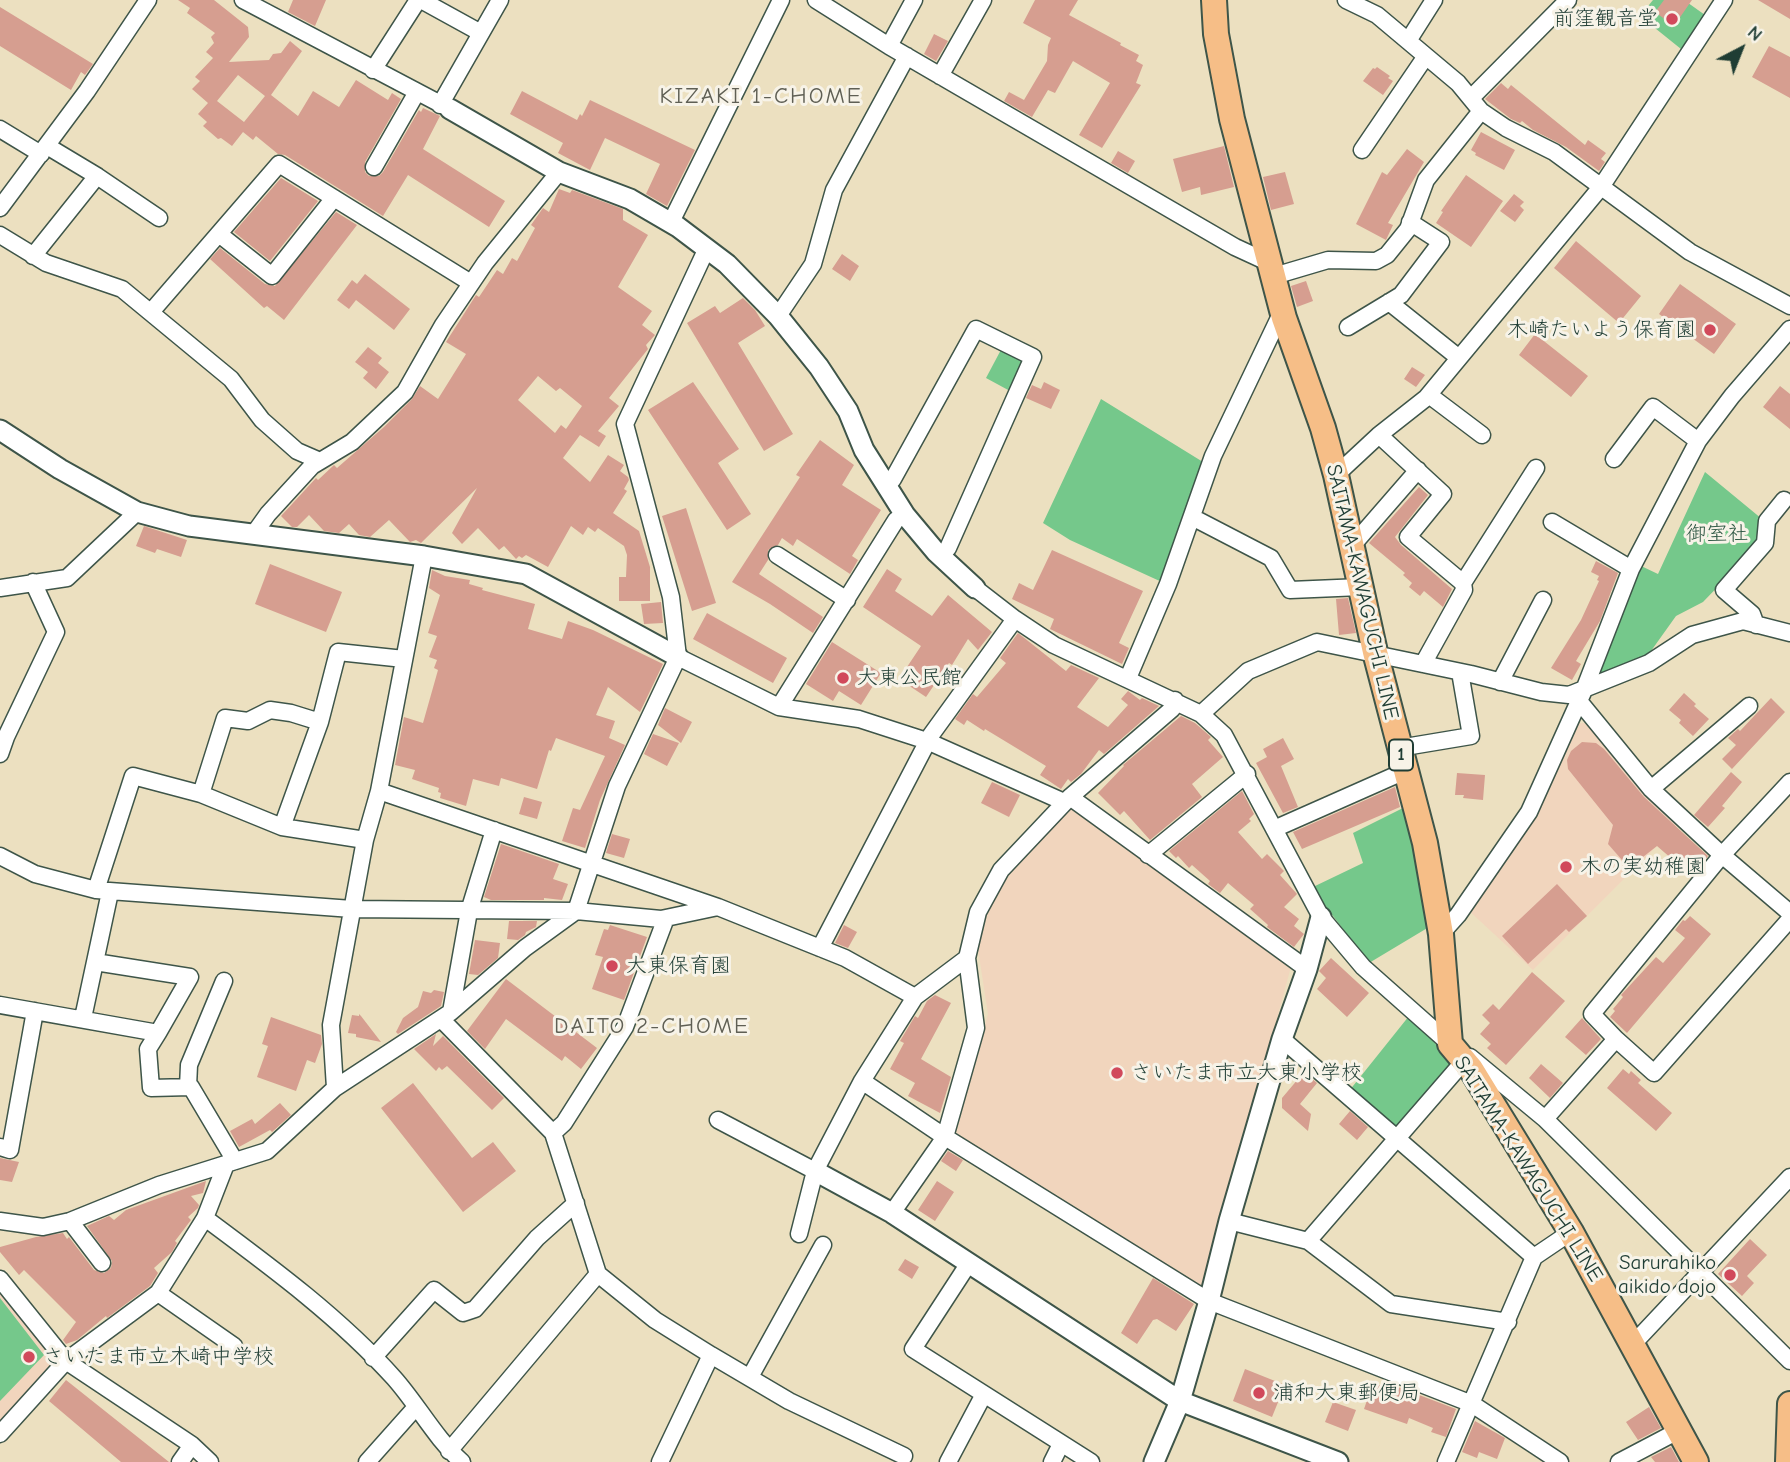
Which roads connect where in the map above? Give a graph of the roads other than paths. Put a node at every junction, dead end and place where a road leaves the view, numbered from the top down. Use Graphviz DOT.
graph roads {
  1 [pos="148,0"];
  2 [pos="243,0"];
  3 [pos="419,0"];
  4 [pos="500,0"];
  5 [pos="781,0"];
  6 [pos="816,0"];
  7 [pos="914,0"];
  8 [pos="984,0"];
  9 [pos="1214,0"];
  10 [pos="1346,0"];
  11 [pos="1434,0"];
  12 [pos="1568,0"];
  13 [pos="1724,0"];
  14 [pos="481,33"];
  15 [pos="1408,41"];
  16 [pos="889,46"];
  17 [pos="907,56"];
  18 [pos="1426,56"];
  19 [pos="373,70"];
  20 [pos="940,76"];
  21 [pos="416,92"];
  22 [pos="1471,98"];
  23 [pos="445,107"];
  24 [pos="1481,111"];
  25 [pos="0,129"];
  26 [pos="44,150"];
  27 [pos="1362,150"];
  28 [pos="374,167"];
  29 [pos="559,172"];
  30 [pos="97,176"];
  31 [pos="1601,187"];
  32 [pos="334,198"];
  33 [pos="0,208"];
  34 [pos="159,218"];
  35 [pos="671,222"];
  36 [pos="1410,222"];
  37 [pos="219,234"];
  38 [pos="0,235"];
  39 [pos="708,248"];
  40 [pos="33,256"];
  41 [pos="1272,267"];
  42 [pos="471,283"];
  43 [pos="1389,302"];
  44 [pos="1790,306"];
  45 [pos="151,312"];
  46 [pos="778,316"];
  47 [pos="1284,318"];
  48 [pos="1349,327"];
  49 [pos="1790,329"];
  50 [pos="1459,358"];
  51 [pos="1429,394"];
  52 [pos="0,430"];
  53 [pos="1379,435"];
  54 [pos="1482,435"];
  55 [pos="1698,441"];
  56 [pos="1614,459"];
  57 [pos="320,461"];
  58 [pos="1536,468"];
  59 [pos="1418,470"];
  60 [pos="1336,475"];
  61 [pos="886,486"];
  62 [pos="1784,499"];
  63 [pos="137,512"];
  64 [pos="905,514"];
  65 [pos="1192,517"];
  66 [pos="1552,522"];
  67 [pos="253,535"];
  68 [pos="1352,541"];
  69 [pos="777,555"];
  70 [pos="424,556"];
  71 [pos="941,556"];
  72 [pos="1631,569"];
  73 [pos="33,582"];
  74 [pos="1463,583"];
  75 [pos="975,587"];
  76 [pos="1361,587"];
  77 [pos="0,588"];
  78 [pos="847,600"];
  79 [pos="1543,600"];
  80 [pos="1015,619"];
  81 [pos="1756,625"];
  82 [pos="1790,633"];
  83 [pos="1375,652"];
  84 [pos="678,657"];
  85 [pos="404,659"];
  86 [pos="1423,664"];
  87 [pos="1460,671"];
  88 [pos="1128,678"];
  89 [pos="1500,681"];
  90 [pos="1581,696"];
  91 [pos="1175,701"];
  92 [pos="1749,706"];
  93 [pos="779,707"];
  94 [pos="1201,714"];
  95 [pos="320,722"];
  96 [pos="3,735"];
  97 [pos="927,741"];
  98 [pos="0,754"];
  99 [pos="1402,759"];
  100 [pos="1247,774"];
  101 [pos="1790,782"];
  102 [pos="1651,789"];
  103 [pos="379,791"];
  104 [pos="201,794"];
  105 [pos="1067,799"];
  106 [pos="282,827"];
  107 [pos="1274,829"];
  108 [pos="494,830"];
  109 [pos="365,840"];
  110 [pos="1148,855"];
  111 [pos="1722,855"];
  112 [pos="0,856"];
  113 [pos="593,864"];
  114 [pos="103,891"];
  115 [pos="718,907"];
  116 [pos="352,909"];
  117 [pos="469,911"];
  118 [pos="576,911"];
  119 [pos="1790,913"];
  120 [pos="1321,917"];
  121 [pos="666,918"];
  122 [pos="1790,919"];
  123 [pos="1441,934"];
  124 [pos="820,948"];
  125 [pos="967,958"];
  126 [pos="95,962"];
  127 [pos="1307,969"];
  128 [pos="224,981"];
  129 [pos="915,997"];
  130 [pos="0,1006"];
  131 [pos="35,1011"];
  132 [pos="446,1016"];
  133 [pos="83,1018"];
  134 [pos="158,1033"];
  135 [pos="1282,1039"];
  136 [pos="1616,1039"];
  137 [pos="1457,1053"];
  138 [pos="862,1081"];
  139 [pos="188,1087"];
  140 [pos="335,1088"];
  141 [pos="1545,1119"];
  142 [pos="718,1120"];
  143 [pos="553,1133"];
  144 [pos="945,1137"];
  145 [pos="1398,1138"];
  146 [pos="0,1147"];
  147 [pos="231,1163"];
  148 [pos="815,1171"];
  149 [pos="1790,1177"];
  150 [pos="576,1203"];
  151 [pos="892,1213"];
  152 [pos="205,1218"];
  153 [pos="0,1221"];
  154 [pos="70,1221"];
  155 [pos="1228,1221"];
  156 [pos="1571,1232"];
  157 [pos="799,1234"];
  158 [pos="1308,1241"];
  159 [pos="823,1245"];
  160 [pos="1534,1257"];
  161 [pos="102,1263"];
  162 [pos="969,1263"];
  163 [pos="1698,1272"];
  164 [pos="598,1274"];
  165 [pos="0,1279"];
  166 [pos="158,1293"];
  167 [pos="1209,1301"];
  168 [pos="1508,1322"];
  169 [pos="1633,1344"];
  170 [pos="234,1346"];
  171 [pos="711,1355"];
  172 [pos="373,1358"];
  173 [pos="1790,1361"];
  174 [pos="66,1362"];
  175 [pos="750,1377"];
  176 [pos="983,1396"];
  177 [pos="1180,1401"];
  178 [pos="1472,1404"];
  179 [pos="1790,1404"];
  180 [pos="415,1407"];
  181 [pos="1678,1431"];
  182 [pos="0,1434"];
  183 [pos="1061,1444"];
  184 [pos="192,1445"];
  185 [pos="449,1451"];
  186 [pos="904,1456"];
  187 [pos="180,1462"];
  188 [pos="210,1462"];
  189 [pos="367,1462"];
  190 [pos="461,1462"];
  191 [pos="660,1462"];
  192 [pos="948,1462"];
  193 [pos="1052,1462"];
  194 [pos="1091,1462"];
  195 [pos="1154,1462"];
  196 [pos="1338,1462"];
  197 [pos="1446,1462"];
  198 [pos="1560,1462"];
  199 [pos="1619,1462"];
  200 [pos="1696,1462"];
  201 [pos="1788,1462"];
  1 -- 26 [label="street"];
  2 -- 19 [label="street"];
  3 -- 14 [label="street"];
  3 -- 19 [label="street"];
  4 -- 14 [label="street"];
  5 -- 35 [label="street"];
  6 -- 16 [label="street"];
  7 -- 16 [label="street"];
  8 -- 20 [label="street"];
  9 -- 41 [label="main road, SAITAMA-KAWAGUCHI LINE / 1"];
  10 -- 15 [label="street"];
  11 -- 15 [label="street"];
  12 -- 22 [label="street"];
  13 -- 31 [label="street"];
  14 -- 23 [label="street"];
  15 -- 18 [label="street"];
  16 -- 17 [label="street"];
  17 -- 20 [label="street"];
  17 -- 46 [label="street"];
  18 -- 22 [label="street"];
  18 -- 27 [label="street"];
  19 -- 21 [label="street"];
  20 -- 41 [label="street"];
  21 -- 23 [label="street"];
  21 -- 28 [label="street"];
  22 -- 24 [label="street"];
  23 -- 29 [label="street"];
  24 -- 31 [label="street"];
  24 -- 36 [label="street"];
  25 -- 26 [label="street"];
  26 -- 30 [label="street"];
  26 -- 33 [label="street"];
  29 -- 35 [label="street"];
  29 -- 42 [label="street"];
  30 -- 34 [label="street"];
  30 -- 40 [label="street"];
  31 -- 44 [label="street"];
  31 -- 50 [label="street"];
  32 -- 37 [label="street"];
  32 -- 37 [label="street"];
  32 -- 42 [label="street"];
  35 -- 39 [label="street"];
  36 -- 41 [label="street"];
  36 -- 43 [label="street"];
  37 -- 45 [label="street"];
  38 -- 40 [label="street"];
  39 -- 46 [label="street"];
  39 -- 84 [label="street"];
  40 -- 45 [label="street"];
  41 -- 47 [label="main road, SAITAMA-KAWAGUCHI LINE / 1"];
  42 -- 57 [label="street"];
  43 -- 48 [label="street"];
  43 -- 50 [label="street"];
  45 -- 57 [label="street"];
  46 -- 61 [label="street"];
  47 -- 60 [label="main road, SAITAMA-KAWAGUCHI LINE / 1"];
  47 -- 65 [label="street"];
  49 -- 55 [label="street"];
  50 -- 51 [label="street"];
  51 -- 53 [label="street"];
  51 -- 54 [label="street"];
  52 -- 63 [label="street"];
  53 -- 59 [label="street"];
  53 -- 60 [label="street"];
  55 -- 56 [label="street"];
  55 -- 72 [label="street"];
  57 -- 67 [label="street"];
  58 -- 74 [label="street"];
  59 -- 68 [label="street"];
  59 -- 74 [label="street"];
  60 -- 68 [label="main road, SAITAMA-KAWAGUCHI LINE / 1"];
  61 -- 64 [label="street"];
  61 -- 71 [label="street"];
  62 -- 81 [label="street"];
  63 -- 67 [label="street"];
  63 -- 73 [label="street"];
  64 -- 71 [label="street"];
  64 -- 78 [label="street"];
  65 -- 76 [label="street"];
  65 -- 88 [label="street"];
  66 -- 72 [label="street"];
  67 -- 70 [label="street"];
  68 -- 76 [label="main road, SAITAMA-KAWAGUCHI LINE / 1"];
  69 -- 78 [label="street"];
  70 -- 84 [label="street"];
  70 -- 85 [label="street"];
  71 -- 75 [label="street"];
  72 -- 90 [label="street"];
  73 -- 77 [label="street"];
  73 -- 96 [label="street"];
  74 -- 86 [label="street"];
  75 -- 80 [label="street"];
  76 -- 83 [label="main road, SAITAMA-KAWAGUCHI LINE / 1"];
  78 -- 93 [label="street"];
  79 -- 89 [label="street"];
  80 -- 88 [label="street"];
  80 -- 97 [label="street"];
  81 -- 82 [label="street"];
  81 -- 90 [label="street"];
  83 -- 86 [label="street"];
  83 -- 94 [label="street"];
  83 -- 99 [label="main road, SAITAMA-KAWAGUCHI LINE / 1"];
  84 -- 93 [label="street"];
  84 -- 113 [label="street"];
  85 -- 95 [label="street"];
  85 -- 103 [label="street"];
  86 -- 87 [label="street"];
  87 -- 89 [label="street"];
  87 -- 99 [label="street"];
  88 -- 91 [label="street"];
  89 -- 90 [label="street"];
  90 -- 102 [label="street"];
  90 -- 123 [label="street"];
  91 -- 94 [label="street"];
  91 -- 105 [label="street"];
  92 -- 102 [label="street"];
  93 -- 97 [label="street"];
  94 -- 100 [label="street"];
  95 -- 104 [label="street"];
  95 -- 106 [label="street"];
  96 -- 98 [label="street"];
  97 -- 105 [label="street"];
  97 -- 124 [label="street"];
  99 -- 107 [label="street"];
  99 -- 123 [label="main road, SAITAMA-KAWAGUCHI LINE / 1"];
  100 -- 107 [label="street"];
  100 -- 110 [label="street"];
  101 -- 111 [label="street"];
  102 -- 111 [label="street"];
  103 -- 108 [label="street"];
  103 -- 109 [label="street"];
  104 -- 106 [label="street"];
  104 -- 114 [label="street"];
  105 -- 110 [label="street"];
  105 -- 125 [label="street"];
  106 -- 109 [label="street"];
  107 -- 120 [label="street"];
  108 -- 113 [label="street"];
  108 -- 117 [label="street"];
  109 -- 116 [label="street"];
  110 -- 127 [label="street"];
  111 -- 119 [label="street"];
  111 -- 136 [label="street"];
  112 -- 114 [label="street"];
  113 -- 115 [label="street"];
  113 -- 118 [label="street"];
  114 -- 116 [label="street"];
  114 -- 126 [label="street"];
  115 -- 121 [label="street"];
  115 -- 124 [label="street"];
  116 -- 117 [label="street"];
  116 -- 140 [label="street"];
  117 -- 118 [label="street"];
  117 -- 132 [label="street"];
  118 -- 121 [label="street"];
  118 -- 132 [label="street"];
  120 -- 127 [label="street"];
  120 -- 137 [label="street"];
  121 -- 143 [label="street"];
  122 -- 136 [label="street"];
  123 -- 137 [label="main road, SAITAMA-KAWAGUCHI LINE / 1"];
  124 -- 129 [label="street"];
  125 -- 129 [label="street"];
  125 -- 144 [label="street"];
  126 -- 133 [label="street"];
  126 -- 134 [label="street"];
  127 -- 135 [label="street"];
  128 -- 139 [label="street"];
  129 -- 138 [label="street"];
  130 -- 131 [label="street"];
  131 -- 133 [label="street"];
  131 -- 146 [label="street"];
  132 -- 140 [label="street"];
  132 -- 143 [label="street"];
  133 -- 134 [label="street"];
  134 -- 139 [label="street"];
  135 -- 145 [label="street"];
  135 -- 155 [label="street"];
  136 -- 141 [label="street"];
  137 -- 141 [label="street"];
  137 -- 145 [label="street"];
  137 -- 156 [label="main road, SAITAMA-KAWAGUCHI LINE / 1"];
  138 -- 144 [label="street"];
  138 -- 148 [label="street"];
  139 -- 147 [label="street"];
  140 -- 147 [label="street"];
  141 -- 163 [label="street"];
  142 -- 148 [label="street"];
  143 -- 150 [label="street"];
  144 -- 151 [label="street"];
  144 -- 167 [label="street"];
  145 -- 158 [label="street"];
  145 -- 160 [label="street"];
  147 -- 152 [label="street"];
  147 -- 154 [label="street"];
  148 -- 151 [label="street"];
  148 -- 157 [label="street"];
  149 -- 163 [label="street"];
  150 -- 164 [label="street"];
  150 -- 172 [label="street"];
  151 -- 162 [label="street"];
  152 -- 166 [label="street"];
  152 -- 172 [label="street"];
  153 -- 154 [label="street"];
  154 -- 161 [label="street"];
  155 -- 158 [label="street"];
  155 -- 167 [label="street"];
  156 -- 160 [label="street"];
  156 -- 169 [label="main road, SAITAMA-KAWAGUCHI LINE / 1"];
  158 -- 168 [label="street"];
  159 -- 175 [label="street"];
  160 -- 168 [label="street"];
  162 -- 176 [label="street"];
  162 -- 177 [label="street"];
  163 -- 169 [label="street"];
  163 -- 173 [label="street"];
  164 -- 171 [label="street"];
  164 -- 185 [label="street"];
  165 -- 174 [label="street"];
  166 -- 170 [label="street"];
  166 -- 174 [label="street"];
  167 -- 177 [label="street"];
  167 -- 178 [label="street"];
  168 -- 178 [label="street"];
  169 -- 181 [label="main road, SAITAMA-KAWAGUCHI LINE / 1"];
  171 -- 175 [label="street"];
  171 -- 191 [label="street"];
  172 -- 180 [label="street"];
  174 -- 182 [label="street"];
  174 -- 184 [label="street"];
  175 -- 186 [label="street"];
  176 -- 183 [label="street"];
  176 -- 192 [label="street"];
  177 -- 195 [label="street"];
  177 -- 196 [label="street"];
  178 -- 197 [label="street"];
  178 -- 198 [label="street"];
  179 -- 201 [label="main road"];
  180 -- 185 [label="street"];
  180 -- 189 [label="street"];
  181 -- 199 [label="street"];
  181 -- 200 [label="main road, SAITAMA-KAWAGUCHI LINE / 1"];
  183 -- 193 [label="street"];
  183 -- 194 [label="street"];
  184 -- 187 [label="street"];
  184 -- 188 [label="street"];
  185 -- 190 [label="street"];
}
